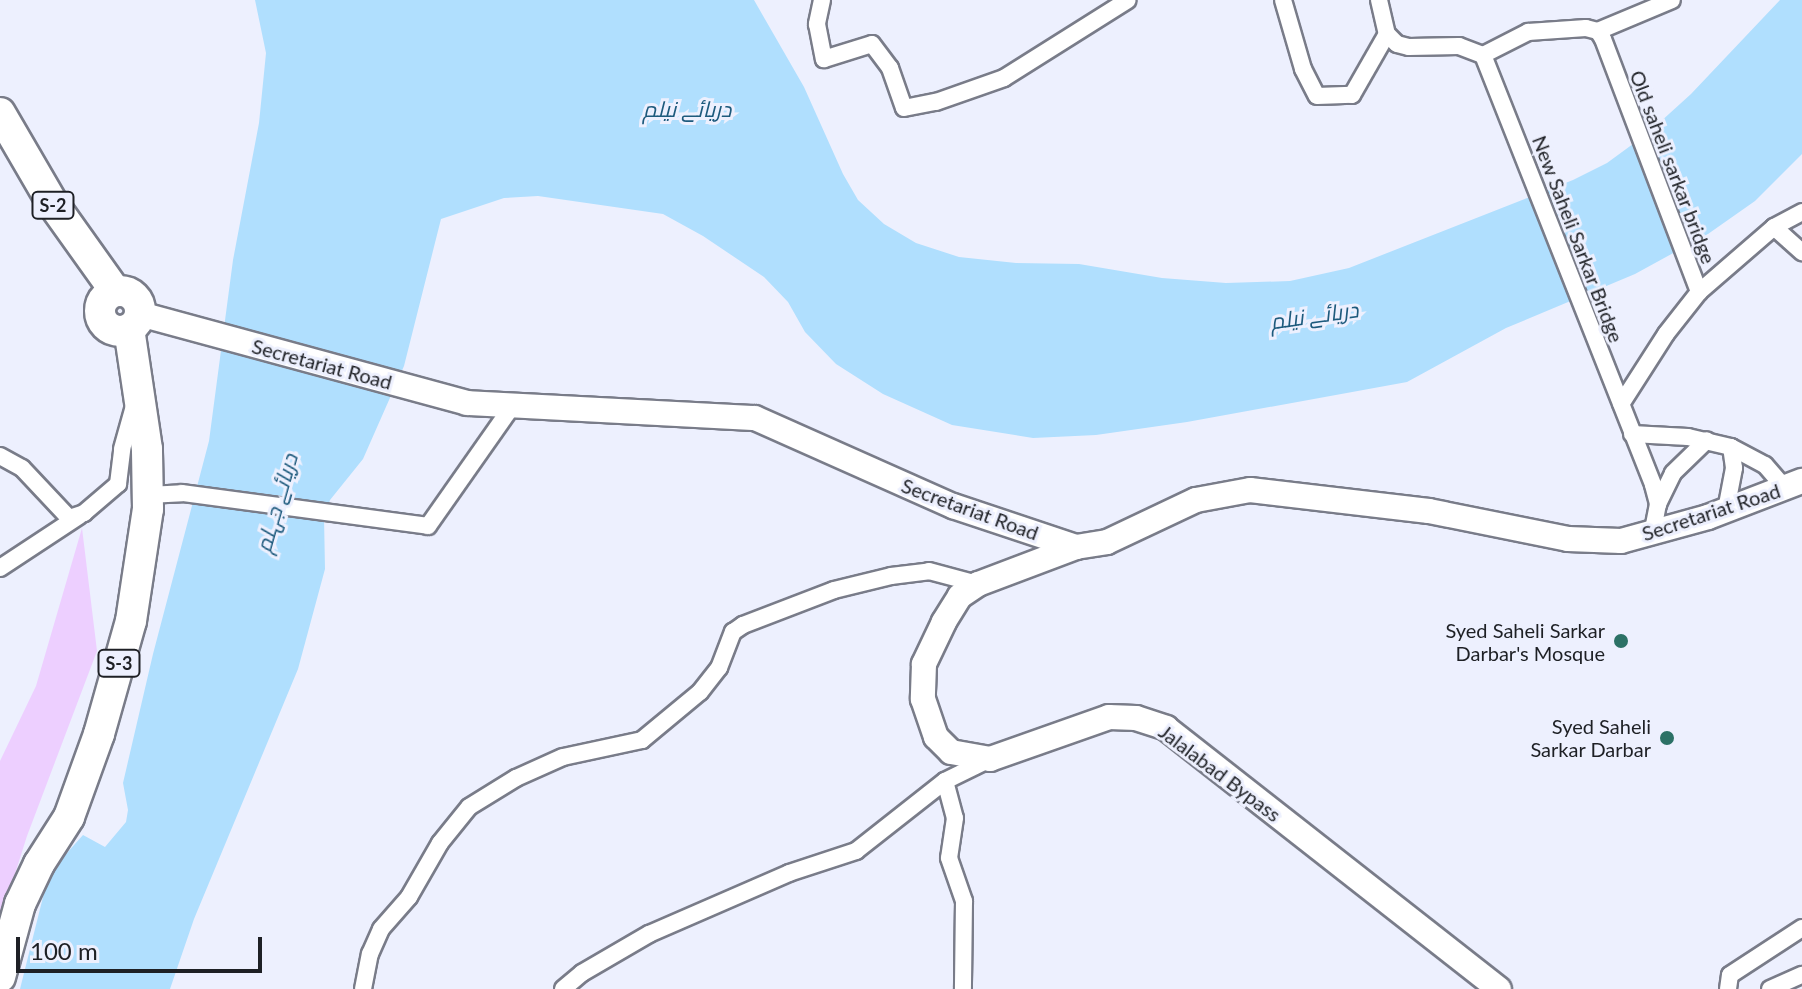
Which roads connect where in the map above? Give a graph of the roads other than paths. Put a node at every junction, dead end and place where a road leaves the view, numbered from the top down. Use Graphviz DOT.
graph roads {
  1 [pos="822,0"];
  2 [pos="1128,0"];
  3 [pos="1283,0"];
  4 [pos="1379,0"];
  5 [pos="1672,0"];
  6 [pos="1598,31"];
  7 [pos="1387,34"];
  8 [pos="1483,55"];
  9 [pos="0,113"];
  10 [pos="1802,212"];
  11 [pos="1774,227"];
  12 [pos="1802,252"];
  13 [pos="1698,288"];
  14 [pos="142,321"];
  15 [pos="138,393"];
  16 [pos="1621,404"];
  17 [pos="511,408"];
  18 [pos="1632,434"];
  19 [pos="1707,440"];
  20 [pos="1731,447"];
  21 [pos="0,456"];
  22 [pos="1797,485"];
  23 [pos="148,495"];
  24 [pos="1658,504"];
  25 [pos="1726,510"];
  26 [pos="76,516"];
  27 [pos="1652,534"];
  28 [pos="1076,547"];
  29 [pos="0,568"];
  30 [pos="978,584"];
  31 [pos="990,759"];
  32 [pos="945,781"];
  33 [pos="1802,928"];
  34 [pos="0,977"];
  35 [pos="1799,980"];
  36 [pos="363,989"];
  37 [pos="563,989"];
  38 [pos="963,989"];
  39 [pos="1499,989"];
  40 [pos="1728,989"];
  41 [pos="1770,989"];
  1 -- 2 [label="street"];
  3 -- 7 [label="street"];
  4 -- 7 [label="street"];
  5 -- 6 [label="street"];
  6 -- 8 [label="street"];
  6 -- 13 [label="street, Old saheli sarkar bridge"];
  7 -- 8 [label="street"];
  8 -- 16 [label="street, New Saheli Sarkar Bridge"];
  9 -- 14 [label="highway, S-2"];
  10 -- 11 [label="street"];
  11 -- 12 [label="street"];
  11 -- 13 [label="street"];
  13 -- 16 [label="street"];
  14 -- 15 [label="highway, S-3"];
  14 -- 17 [label="main road, Secretariat Road"];
  15 -- 23 [label="highway, S-3"];
  15 -- 26 [label="street"];
  16 -- 18 [label="street, New Saheli Sarkar Bridge"];
  17 -- 23 [label="street"];
  17 -- 28 [label="main road, Secretariat Road"];
  18 -- 19 [label="street"];
  18 -- 24 [label="street, New Saheli Sarkar Bridge"];
  19 -- 20 [label="street"];
  19 -- 24 [label="street"];
  20 -- 22 [label="street"];
  20 -- 25 [label="street"];
  21 -- 26 [label="street"];
  22 -- 25 [label="main road, Secretariat Road"];
  23 -- 34 [label="highway, S-3"];
  24 -- 27 [label="street"];
  25 -- 27 [label="main road, Secretariat Road"];
  26 -- 29 [label="street"];
  27 -- 28 [label="main road, Secretariat Road"];
  28 -- 30 [label="main road, Jalalabad Bypass"];
  30 -- 31 [label="main road, Jalalabad Bypass"];
  30 -- 36 [label="street"];
  31 -- 32 [label="street"];
  31 -- 39 [label="main road, Jalalabad Bypass"];
  32 -- 37 [label="street"];
  32 -- 38 [label="street"];
  33 -- 40 [label="street"];
  35 -- 41 [label="street"];
}
